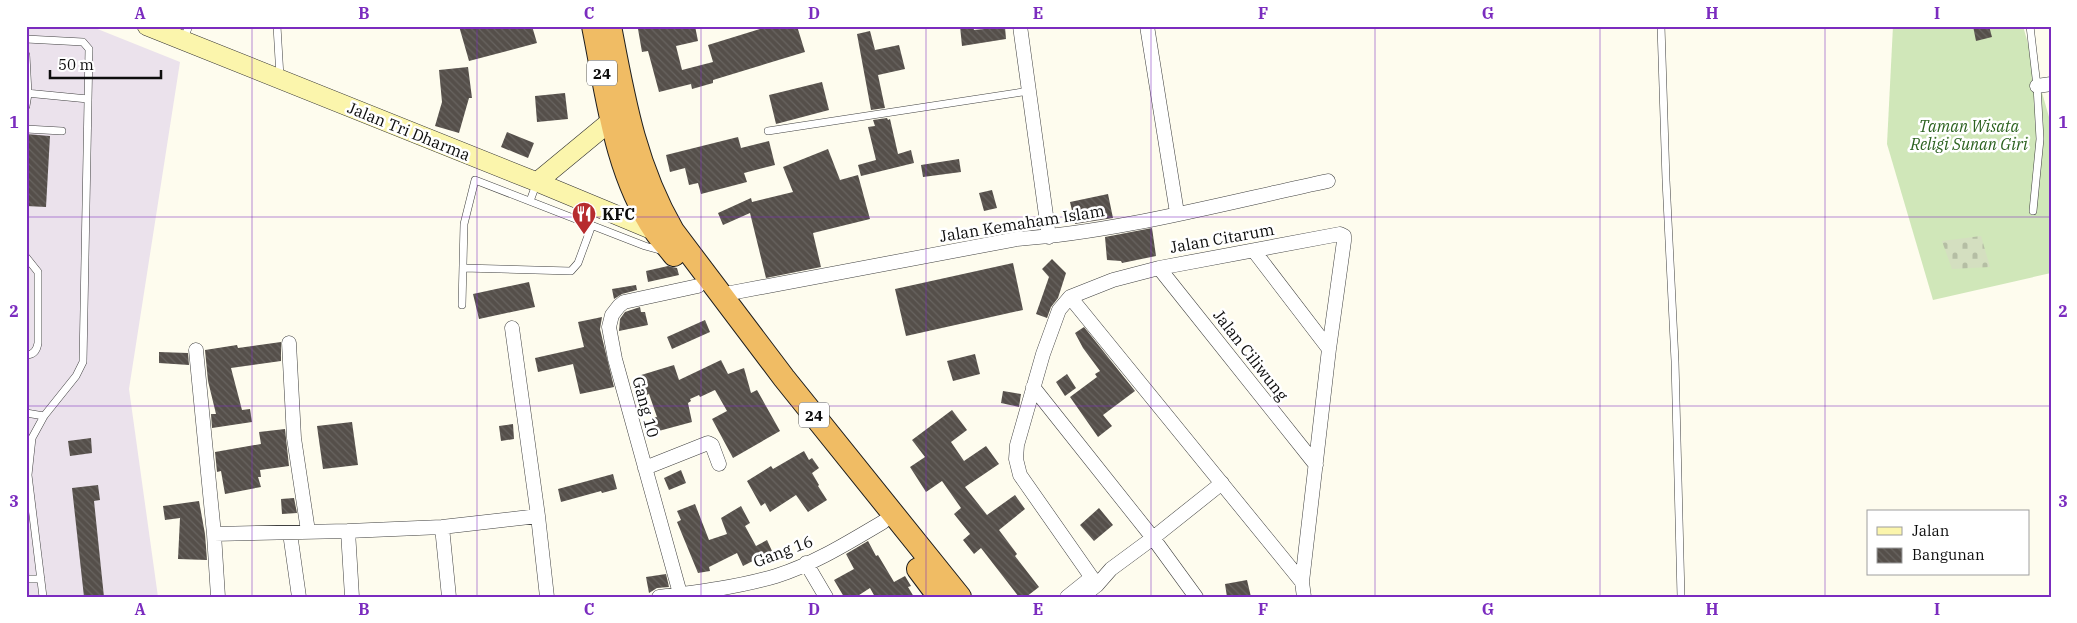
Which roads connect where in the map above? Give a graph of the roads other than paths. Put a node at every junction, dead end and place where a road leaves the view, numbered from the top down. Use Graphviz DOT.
graph roads {
  1 [pos="147,26"];
  2 [pos="277,26"];
  3 [pos="593,26"];
  4 [pos="610,26"];
  5 [pos="1020,26"];
  6 [pos="1147,26"];
  7 [pos="1661,26"];
  8 [pos="2030,26"];
  9 [pos="186,34"];
  10 [pos="26,39"];
  11 [pos="26,55"];
  12 [pos="280,80"];
  13 [pos="2044,85"];
  14 [pos="1030,91"];
  15 [pos="27,94"];
  16 [pos="88,100"];
  17 [pos="26,106"];
  18 [pos="619,115"];
  19 [pos="26,129"];
  20 [pos="62,131"];
  21 [pos="768,131"];
  22 [pos="1328,181"];
  23 [pos="537,182"];
  24 [pos="530,201"];
  25 [pos="2033,211"];
  26 [pos="1178,213"];
  27 [pos="592,226"];
  28 [pos="664,231"];
  29 [pos="1049,237"];
  30 [pos="1254,251"];
  31 [pos="673,254"];
  32 [pos="26,257"];
  33 [pos="463,268"];
  34 [pos="1159,268"];
  35 [pos="698,286"];
  36 [pos="720,295"];
  37 [pos="1070,297"];
  38 [pos="462,305"];
  39 [pos="512,328"];
  40 [pos="288,342"];
  41 [pos="1329,349"];
  42 [pos="196,350"];
  43 [pos="26,355"];
  44 [pos="1033,387"];
  45 [pos="26,413"];
  46 [pos="44,416"];
  47 [pos="720,464"];
  48 [pos="1316,465"];
  49 [pos="645,468"];
  50 [pos="27,476"];
  51 [pos="1222,483"];
  52 [pos="538,516"];
  53 [pos="883,522"];
  54 [pos="442,527"];
  55 [pos="308,531"];
  56 [pos="348,531"];
  57 [pos="290,533"];
  58 [pos="214,534"];
  59 [pos="1153,538"];
  60 [pos="806,563"];
  61 [pos="26,579"];
  62 [pos="1098,579"];
  63 [pos="41,580"];
  64 [pos="1302,582"];
  65 [pos="681,596"];
  66 [pos="43,597"];
  67 [pos="218,597"];
  68 [pos="299,597"];
  69 [pos="352,597"];
  70 [pos="449,597"];
  71 [pos="547,597"];
  72 [pos="659,597"];
  73 [pos="826,597"];
  74 [pos="939,597"];
  75 [pos="960,597"];
  76 [pos="1067,597"];
  77 [pos="1082,597"];
  78 [pos="1196,597"];
  79 [pos="1304,597"];
  80 [pos="1681,597"];
  1 -- 9 [label="main road, Jalan Tri Dharma"];
  2 -- 12 [label="lane"];
  3 -- 18 [label="highway, 24"];
  4 -- 18 [label="highway, 24"];
  5 -- 14 [label="street"];
  6 -- 26 [label="street"];
  7 -- 80 [label="lane"];
  8 -- 13 [label="lane"];
  9 -- 12 [label="main road, Jalan Tri Dharma"];
  10 -- 16 [label="lane"];
  11 -- 15 [label="lane"];
  12 -- 23 [label="main road, Jalan Tri Dharma"];
  13 -- 25 [label="lane"];
  14 -- 21 [label="lane"];
  14 -- 29 [label="street"];
  15 -- 16 [label="lane"];
  15 -- 17 [label="lane"];
  16 -- 46 [label="lane"];
  18 -- 23 [label="main road"];
  18 -- 28 [label="highway, 24"];
  19 -- 20 [label="lane"];
  22 -- 26 [label="street, Jalan Kemaham Islam"];
  23 -- 24 [label="lane"];
  23 -- 28 [label="main road, Jalan Tri Dharma"];
  24 -- 27 [label="lane"];
  24 -- 33 [label="lane"];
  26 -- 29 [label="street, Jalan Kemaham Islam"];
  27 -- 31 [label="lane"];
  27 -- 33 [label="lane"];
  28 -- 31 [label="highway, 24"];
  28 -- 36 [label="highway, 24"];
  29 -- 36 [label="street, Jalan Kemaham Islam"];
  30 -- 34 [label="street, Jalan Citarum"];
  30 -- 41 [label="street"];
  30 -- 41 [label="street, Jalan Citarum"];
  31 -- 35 [label="highway, 24"];
  32 -- 43 [label="lane"];
  33 -- 38 [label="lane"];
  34 -- 37 [label="street, Jalan Citarum"];
  34 -- 48 [label="street, Jalan Ciliwung"];
  35 -- 49 [label="street, Gang 10"];
  35 -- 53 [label="highway, 24"];
  36 -- 75 [label="highway, 24"];
  37 -- 44 [label="street"];
  37 -- 51 [label="street"];
  39 -- 52 [label="street"];
  40 -- 55 [label="street"];
  41 -- 48 [label="street, Jalan Citarum"];
  42 -- 58 [label="street"];
  44 -- 59 [label="street"];
  44 -- 62 [label="street"];
  45 -- 46 [label="lane"];
  46 -- 50 [label="lane"];
  47 -- 49 [label="street"];
  48 -- 64 [label="street, Jalan Citarum"];
  49 -- 65 [label="street, Gang 10"];
  50 -- 63 [label="lane"];
  51 -- 59 [label="street"];
  51 -- 64 [label="street"];
  52 -- 54 [label="street"];
  52 -- 71 [label="street"];
  53 -- 60 [label="street, Gang 16"];
  53 -- 74 [label="highway, 24"];
  54 -- 56 [label="street"];
  54 -- 70 [label="street"];
  55 -- 56 [label="street"];
  55 -- 57 [label="street"];
  56 -- 69 [label="street"];
  57 -- 58 [label="street"];
  57 -- 68 [label="street"];
  58 -- 67 [label="street"];
  59 -- 62 [label="street"];
  59 -- 78 [label="street"];
  60 -- 65 [label="street, Gang 16"];
  60 -- 73 [label="street"];
  61 -- 63 [label="lane"];
  62 -- 76 [label="street"];
  62 -- 77 [label="street"];
  63 -- 66 [label="lane"];
  64 -- 79 [label="street, Jalan Citarum"];
  65 -- 72 [label="street, Gang 16"];
}
